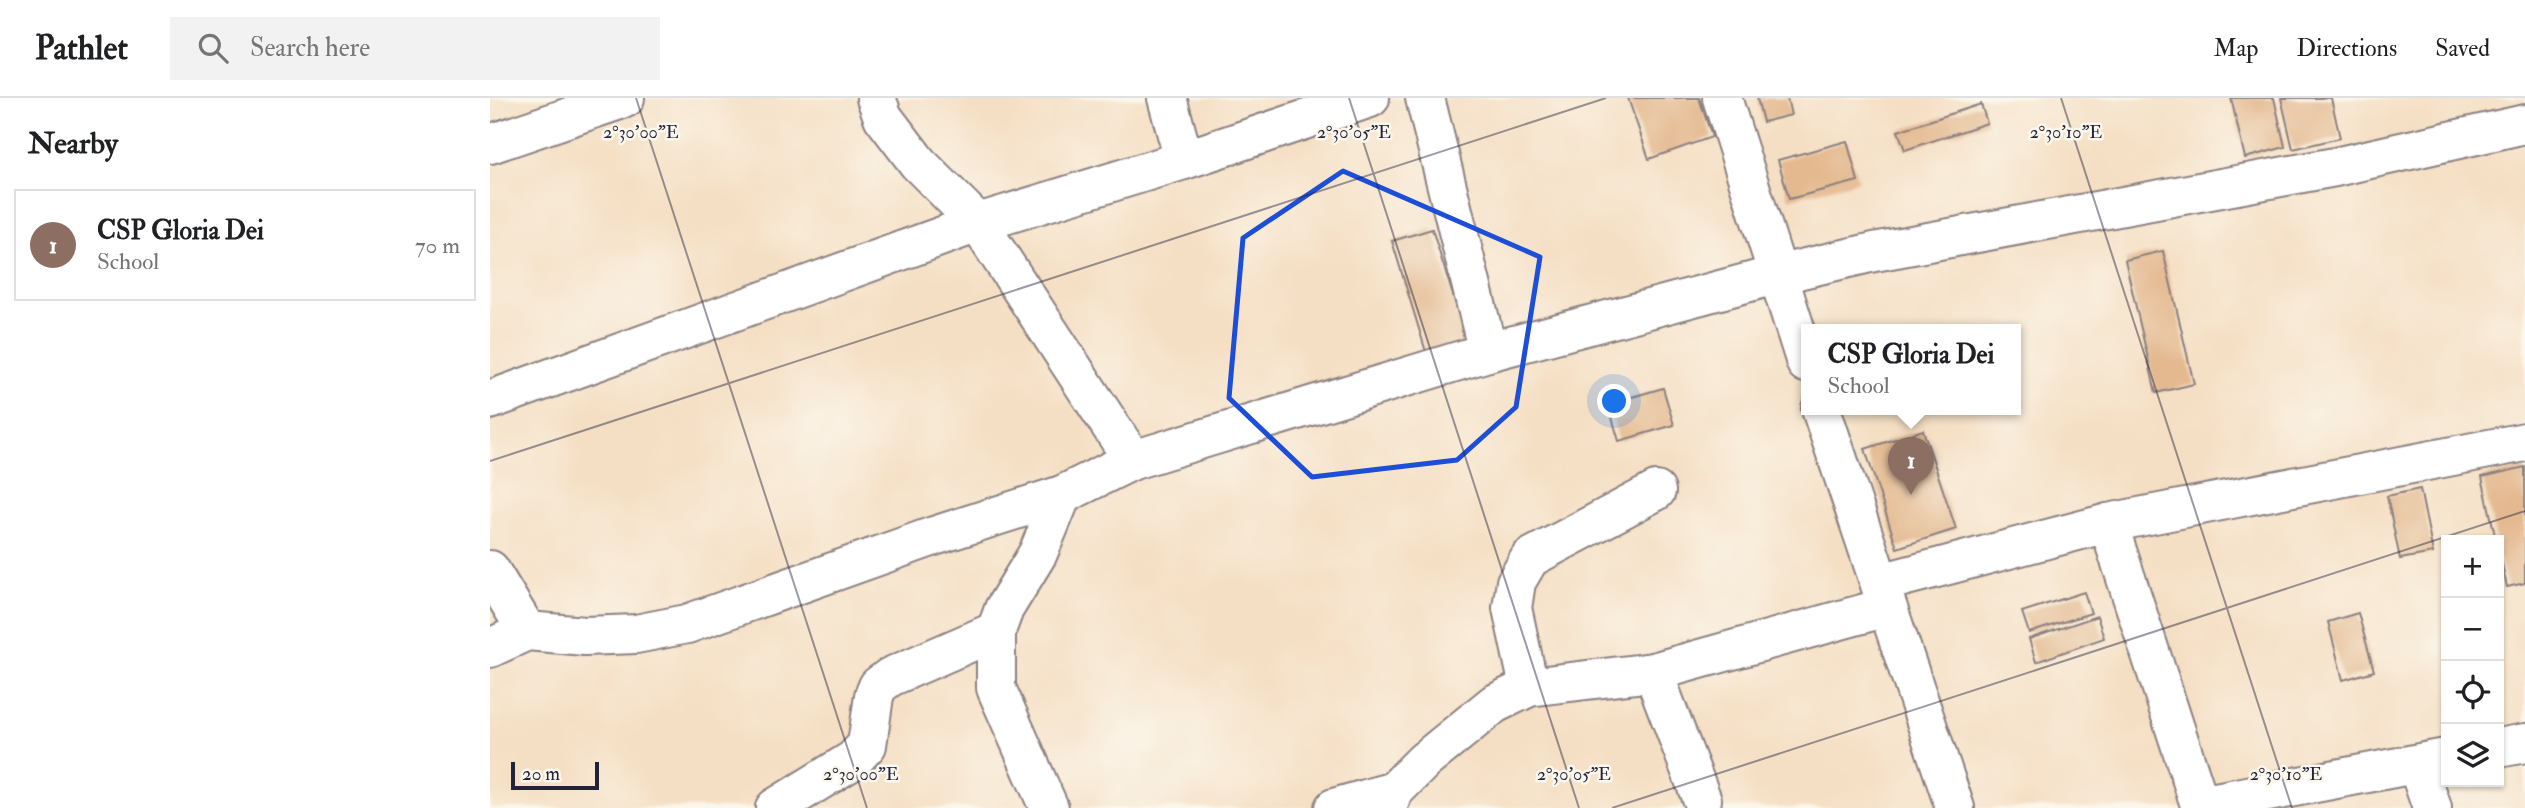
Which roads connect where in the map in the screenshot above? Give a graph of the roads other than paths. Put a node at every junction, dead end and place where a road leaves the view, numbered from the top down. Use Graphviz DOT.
graph roads {
  1 [pos="625,98"];
  2 [pos="876,98"];
  3 [pos="1167,98"];
  4 [pos="1370,98"];
  5 [pos="1425,98"];
  6 [pos="1722,98"];
  7 [pos="2525,124"];
  8 [pos="490,144"];
  9 [pos="1184,160"];
  10 [pos="978,223"];
  11 [pos="1776,275"];
  12 [pos="1801,348"];
  13 [pos="1488,352"];
  14 [pos="490,400"];
  15 [pos="1823,415"];
  16 [pos="2525,442"];
  17 [pos="1133,460"];
  18 [pos="1656,491"];
  19 [pos="1062,495"];
  20 [pos="2108,523"];
  21 [pos="490,570"];
  22 [pos="1884,595"];
  23 [pos="527,631"];
  24 [pos="996,631"];
  25 [pos="490,648"];
  26 [pos="1653,672"];
  27 [pos="1529,687"];
  28 [pos="2525,743"];
  29 [pos="2504,747"];
  30 [pos="2432,761"];
  31 [pos="1390,800"];
  32 [pos="1702,800"];
  33 [pos="2201,807"];
  34 [pos="775,808"];
  35 [pos="1049,808"];
  36 [pos="1334,808"];
  37 [pos="1955,808"];
  38 [pos="2432,808"];
  1 -- 8 [label="street"];
  2 -- 10 [label="street"];
  3 -- 9 [label="street"];
  4 -- 9 [label="street"];
  5 -- 13 [label="street"];
  6 -- 11 [label="street"];
  7 -- 11 [label="street"];
  9 -- 10 [label="street"];
  10 -- 14 [label="street"];
  10 -- 17 [label="street"];
  11 -- 12 [label="street"];
  11 -- 13 [label="street"];
  13 -- 17 [label="street"];
  15 -- 22 [label="street"];
  16 -- 20 [label="street"];
  17 -- 19 [label="street"];
  18 -- 27 [label="street"];
  19 -- 23 [label="street"];
  19 -- 24 [label="street"];
  20 -- 22 [label="street"];
  20 -- 33 [label="street"];
  21 -- 23 [label="street"];
  22 -- 26 [label="street"];
  22 -- 37 [label="street"];
  23 -- 25 [label="street"];
  24 -- 34 [label="street"];
  24 -- 35 [label="street"];
  26 -- 27 [label="street"];
  26 -- 32 [label="street"];
  27 -- 31 [label="street"];
  28 -- 29 [label="street"];
  30 -- 33 [label="street"];
  30 -- 38 [label="street"];
  31 -- 36 [label="street"];
}
